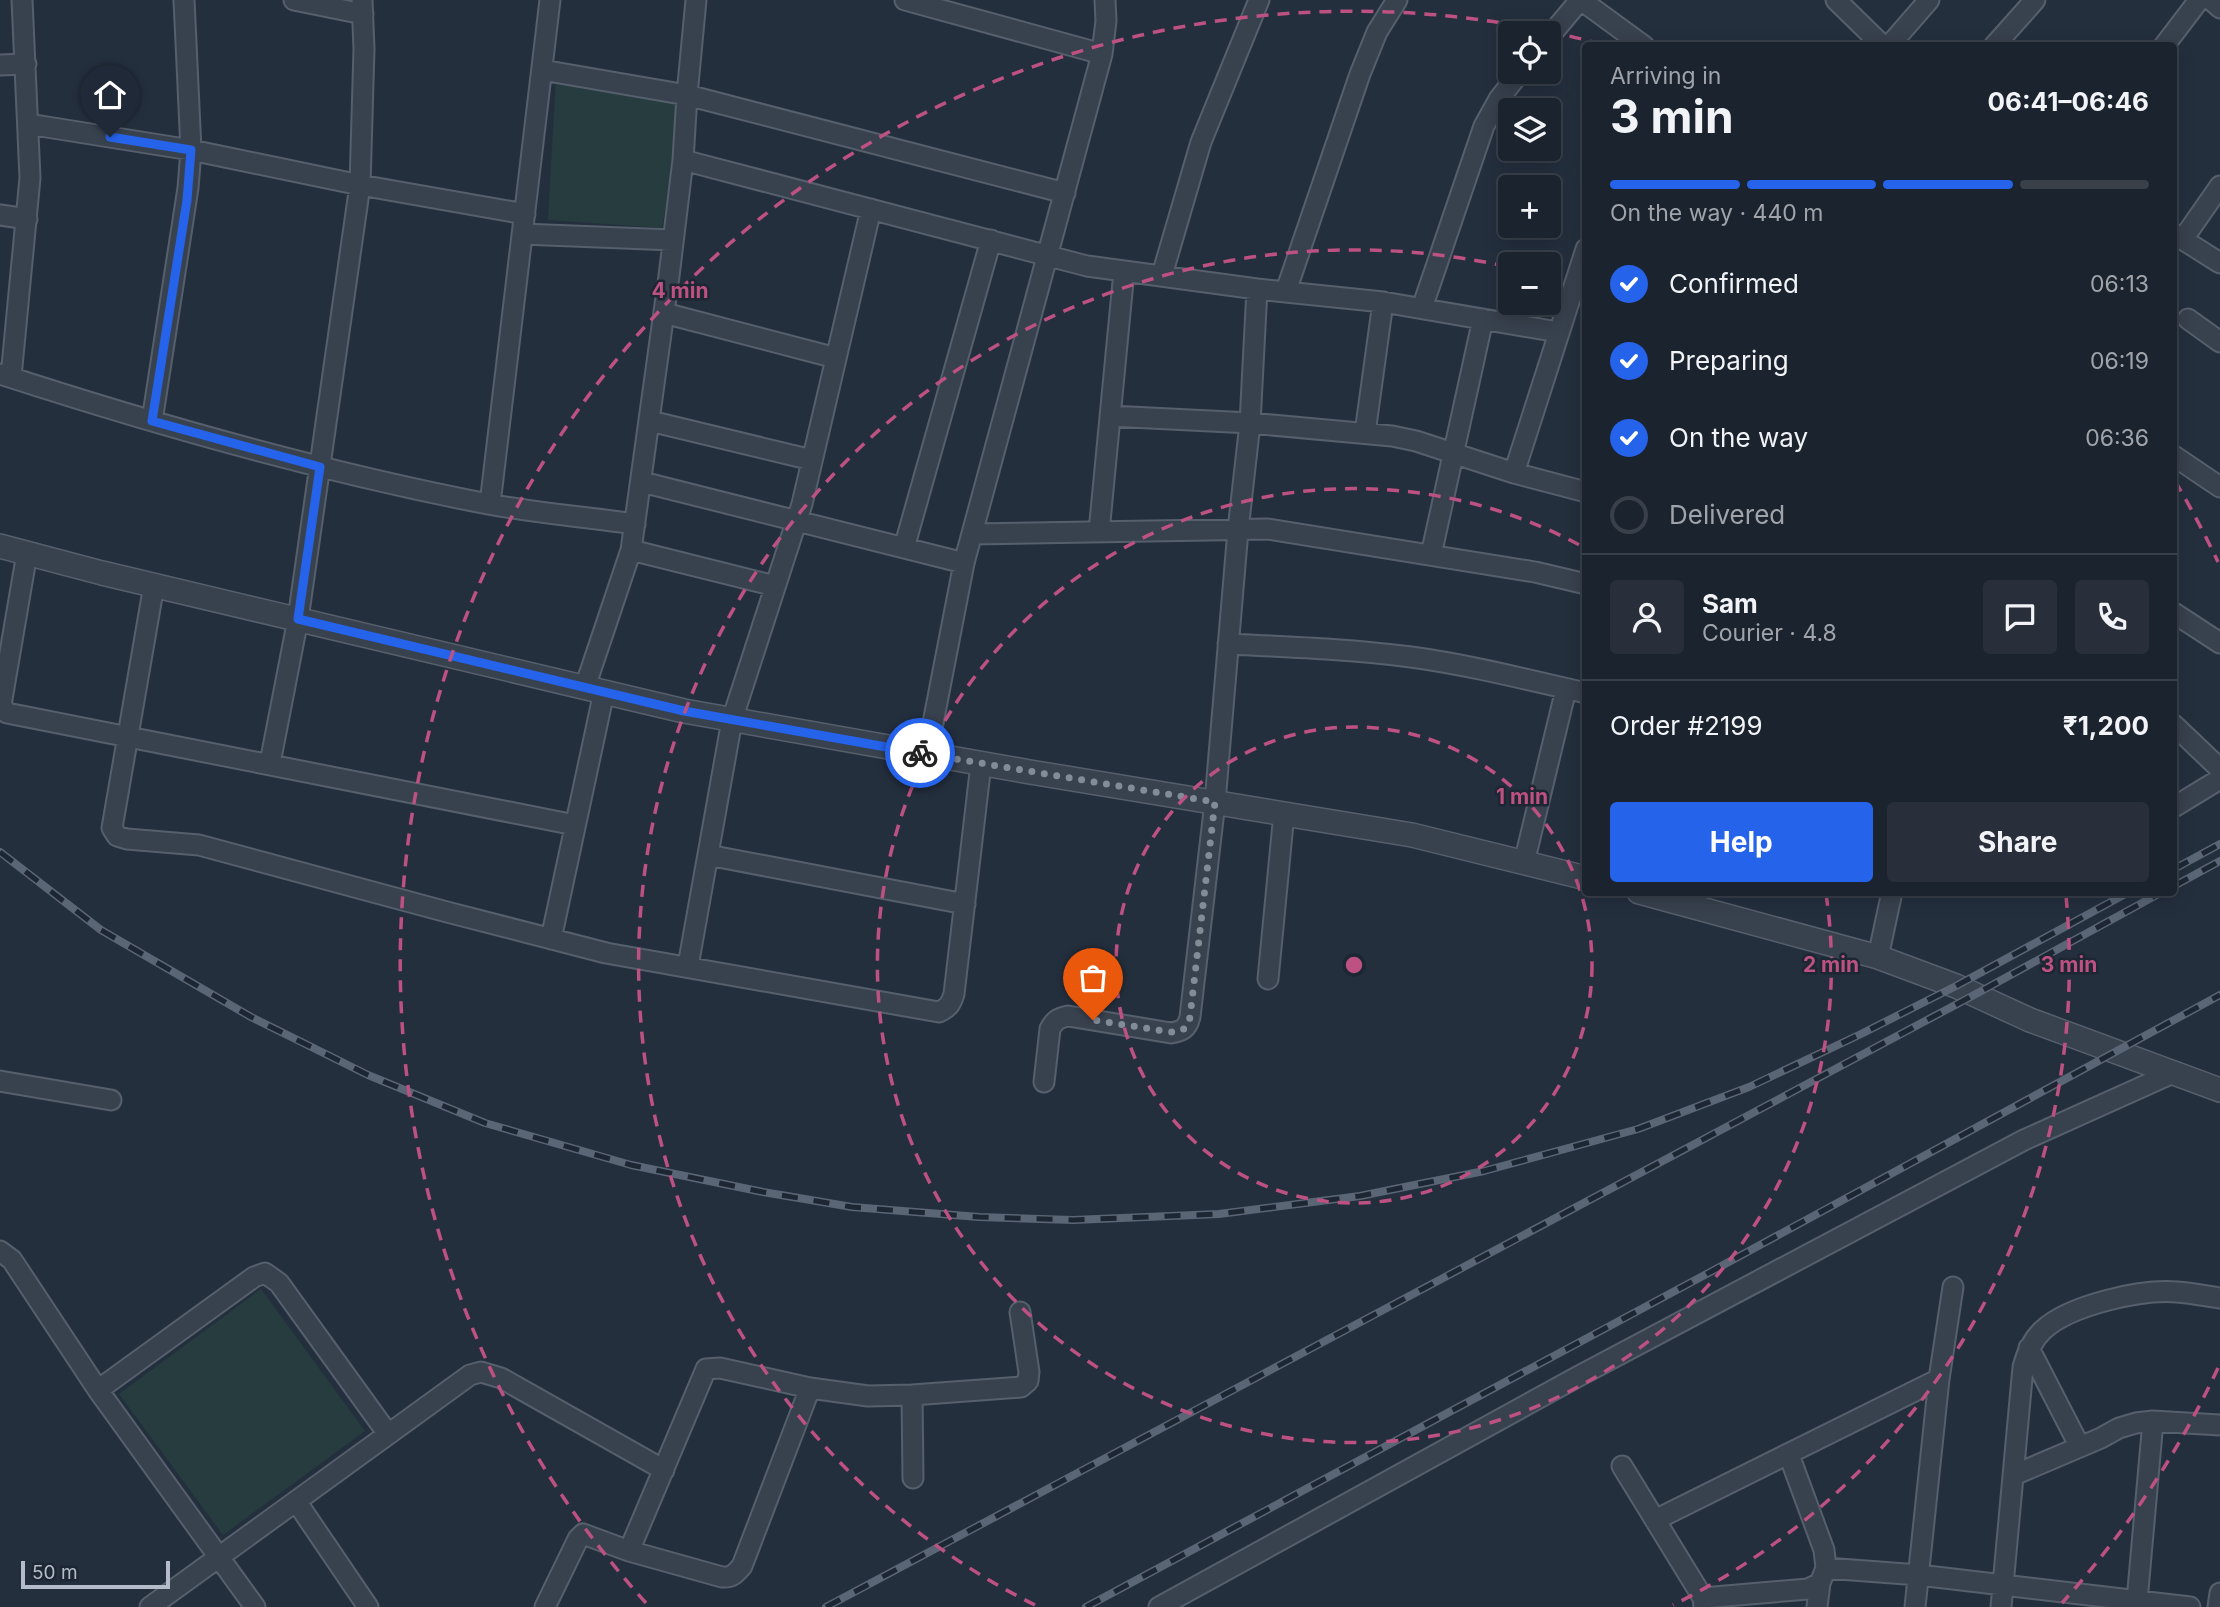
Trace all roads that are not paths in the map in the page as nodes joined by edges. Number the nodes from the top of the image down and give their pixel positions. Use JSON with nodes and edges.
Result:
{"nodes":[{"id":1,"x":22,"y":0,"type":"edge"},
{"id":2,"x":184,"y":0,"type":"edge"},
{"id":3,"x":294,"y":0,"type":"edge"},
{"id":4,"x":550,"y":0,"type":"edge"},
{"id":5,"x":696,"y":0,"type":"edge"},
{"id":6,"x":905,"y":0,"type":"edge"},
{"id":7,"x":1105,"y":0,"type":"edge"},
{"id":8,"x":1259,"y":0,"type":"edge"},
{"id":9,"x":1397,"y":0,"type":"edge"},
{"id":10,"x":1581,"y":0,"type":"edge"},
{"id":11,"x":1836,"y":0,"type":"edge"},
{"id":12,"x":1929,"y":0,"type":"edge"},
{"id":13,"x":2035,"y":0,"type":"edge"},
{"id":14,"x":2199,"y":0,"type":"edge"},
{"id":15,"x":2211,"y":0,"type":"edge"},
{"id":16,"x":362,"y":7,"type":"edge"},
{"id":17,"x":2220,"y":8,"type":"edge"},
{"id":18,"x":1561,"y":23,"type":"edge"},
{"id":19,"x":1639,"y":42,"type":"edge"},
{"id":20,"x":1879,"y":42,"type":"edge"},
{"id":21,"x":1892,"y":42,"type":"edge"},
{"id":22,"x":1998,"y":42,"type":"edge"},
{"id":23,"x":2167,"y":42,"type":"edge"},
{"id":24,"x":1102,"y":54,"type":"junction"},
{"id":25,"x":26,"y":64,"type":"junction"},
{"id":26,"x":0,"y":65,"type":"edge"},
{"id":27,"x":542,"y":70,"type":"junction"},
{"id":28,"x":1511,"y":84,"type":"edge"},
{"id":29,"x":687,"y":95,"type":"junction"},
{"id":30,"x":28,"y":124,"type":"junction"},
{"id":31,"x":191,"y":150,"type":"junction"},
{"id":32,"x":683,"y":160,"type":"junction"},
{"id":33,"x":360,"y":185,"type":"junction"},
{"id":34,"x":2220,"y":186,"type":"edge"},
{"id":35,"x":1065,"y":193,"type":"junction"},
{"id":36,"x":871,"y":209,"type":"junction"},
{"id":37,"x":525,"y":214,"type":"junction"},
{"id":38,"x":0,"y":215,"type":"edge"},
{"id":39,"x":27,"y":219,"type":"junction"},
{"id":40,"x":523,"y":234,"type":"junction"},
{"id":41,"x":2178,"y":237,"type":"edge"},
{"id":42,"x":673,"y":240,"type":"junction"},
{"id":43,"x":991,"y":240,"type":"junction"},
{"id":44,"x":1048,"y":256,"type":"junction"},
{"id":45,"x":1582,"y":261,"type":"edge"},
{"id":46,"x":2220,"y":263,"type":"edge"},
{"id":47,"x":1124,"y":271,"type":"junction"},
{"id":48,"x":1162,"y":275,"type":"junction"},
{"id":49,"x":1257,"y":289,"type":"junction"},
{"id":50,"x":1286,"y":291,"type":"junction"},
{"id":51,"x":1383,"y":302,"type":"junction"},
{"id":52,"x":1422,"y":309,"type":"junction"},
{"id":53,"x":664,"y":313,"type":"junction"},
{"id":54,"x":1483,"y":319,"type":"junction"},
{"id":55,"x":2188,"y":319,"type":"dead end"},
{"id":56,"x":1558,"y":332,"type":"junction"},
{"id":57,"x":2220,"y":342,"type":"edge"},
{"id":58,"x":836,"y":359,"type":"junction"},
{"id":59,"x":6,"y":375,"type":"edge"},
{"id":60,"x":1110,"y":416,"type":"junction"},
{"id":61,"x":152,"y":421,"type":"junction"},
{"id":62,"x":650,"y":421,"type":"junction"},
{"id":63,"x":1250,"y":423,"type":"junction"},
{"id":64,"x":1365,"y":433,"type":"junction"},
{"id":65,"x":1453,"y":453,"type":"junction"},
{"id":66,"x":2177,"y":458,"type":"edge"},
{"id":67,"x":812,"y":460,"type":"junction"},
{"id":68,"x":320,"y":467,"type":"junction"},
{"id":69,"x":1514,"y":473,"type":"junction"},
{"id":70,"x":642,"y":482,"type":"junction"},
{"id":71,"x":2220,"y":486,"type":"edge"},
{"id":72,"x":1582,"y":491,"type":"edge"},
{"id":73,"x":490,"y":504,"type":"junction"},
{"id":74,"x":796,"y":521,"type":"junction"},
{"id":75,"x":635,"y":524,"type":"junction"},
{"id":76,"x":1238,"y":530,"type":"junction"},
{"id":77,"x":1099,"y":532,"type":"junction"},
{"id":78,"x":972,"y":534,"type":"junction"},
{"id":79,"x":0,"y":546,"type":"edge"},
{"id":80,"x":904,"y":548,"type":"junction"},
{"id":81,"x":631,"y":550,"type":"junction"},
{"id":82,"x":27,"y":553,"type":"junction"},
{"id":83,"x":1431,"y":555,"type":"junction"},
{"id":84,"x":964,"y":563,"type":"junction"},
{"id":85,"x":1582,"y":583,"type":"edge"},
{"id":86,"x":154,"y":585,"type":"junction"},
{"id":87,"x":775,"y":586,"type":"junction"},
{"id":88,"x":2177,"y":615,"type":"edge"},
{"id":89,"x":298,"y":619,"type":"junction"},
{"id":90,"x":2220,"y":643,"type":"edge"},
{"id":91,"x":1228,"y":644,"type":"junction"},
{"id":92,"x":1566,"y":688,"type":"junction"},
{"id":93,"x":594,"y":690,"type":"junction"},
{"id":94,"x":1582,"y":692,"type":"edge"},
{"id":95,"x":732,"y":720,"type":"junction"},
{"id":96,"x":2177,"y":728,"type":"edge"},
{"id":97,"x":128,"y":736,"type":"junction"},
{"id":98,"x":927,"y":754,"type":"junction"},
{"id":99,"x":270,"y":763,"type":"junction"},
{"id":100,"x":981,"y":764,"type":"junction"},
{"id":101,"x":2220,"y":769,"type":"edge"},
{"id":102,"x":2220,"y":779,"type":"edge"},
{"id":103,"x":1215,"y":802,"type":"junction"},
{"id":104,"x":2177,"y":804,"type":"edge"},
{"id":105,"x":1284,"y":813,"type":"junction"},
{"id":106,"x":575,"y":825,"type":"junction"},
{"id":107,"x":708,"y":855,"type":"junction"},
{"id":108,"x":1524,"y":863,"type":"junction"},
{"id":109,"x":1582,"y":877,"type":"edge"},
{"id":110,"x":1654,"y":896,"type":"edge"},
{"id":111,"x":1891,"y":896,"type":"edge"},
{"id":112,"x":965,"y":904,"type":"junction"},
{"id":113,"x":551,"y":939,"type":"junction"},
{"id":114,"x":1878,"y":957,"type":"junction"},
{"id":115,"x":688,"y":966,"type":"junction"},
{"id":116,"x":1268,"y":979,"type":"dead end"},
{"id":117,"x":2175,"y":1072,"type":"junction"},
{"id":118,"x":0,"y":1081,"type":"edge"},
{"id":119,"x":1044,"y":1082,"type":"dead end"},
{"id":120,"x":2220,"y":1090,"type":"edge"},
{"id":121,"x":111,"y":1100,"type":"dead end"},
{"id":122,"x":0,"y":1251,"type":"edge"},
{"id":123,"x":1953,"y":1287,"type":"dead end"},
{"id":124,"x":2220,"y":1298,"type":"edge"},
{"id":125,"x":1020,"y":1312,"type":"dead end"},
{"id":126,"x":2029,"y":1348,"type":"junction"},
{"id":127,"x":1939,"y":1379,"type":"junction"},
{"id":128,"x":810,"y":1388,"type":"junction"},
{"id":129,"x":98,"y":1390,"type":"junction"},
{"id":130,"x":912,"y":1395,"type":"junction"},
{"id":131,"x":2153,"y":1421,"type":"junction"},
{"id":132,"x":2220,"y":1424,"type":"edge"},
{"id":133,"x":388,"y":1434,"type":"junction"},
{"id":134,"x":2080,"y":1447,"type":"junction"},
{"id":135,"x":1789,"y":1455,"type":"junction"},
{"id":136,"x":1622,"y":1466,"type":"dead end"},
{"id":137,"x":664,"y":1470,"type":"junction"},
{"id":138,"x":2014,"y":1475,"type":"junction"},
{"id":139,"x":913,"y":1478,"type":"dead end"},
{"id":140,"x":296,"y":1501,"type":"junction"},
{"id":141,"x":1656,"y":1520,"type":"junction"},
{"id":142,"x":629,"y":1552,"type":"junction"},
{"id":143,"x":219,"y":1557,"type":"junction"},
{"id":144,"x":1823,"y":1575,"type":"junction"},
{"id":145,"x":1919,"y":1575,"type":"junction"},
{"id":146,"x":2004,"y":1586,"type":"junction"},
{"id":147,"x":2220,"y":1593,"type":"edge"},
{"id":148,"x":2137,"y":1601,"type":"junction"},
{"id":149,"x":1704,"y":1602,"type":"edge"},
{"id":150,"x":150,"y":1607,"type":"edge"},
{"id":151,"x":256,"y":1607,"type":"edge"},
{"id":152,"x":368,"y":1607,"type":"edge"},
{"id":153,"x":545,"y":1607,"type":"edge"},
{"id":154,"x":1159,"y":1607,"type":"edge"},
{"id":155,"x":1817,"y":1607,"type":"edge"},
{"id":156,"x":1915,"y":1607,"type":"edge"},
{"id":157,"x":2001,"y":1607,"type":"edge"},
{"id":158,"x":2190,"y":1607,"type":"edge"},
{"id":159,"x":2218,"y":1607,"type":"edge"}],
"edges":[{"from":1,"to":25,"type":"street"},
{"from":2,"to":31,"type":"street"},
{"from":3,"to":16,"type":"street"},
{"from":4,"to":27,"type":"street"},
{"from":5,"to":29,"type":"street"},
{"from":6,"to":24,"type":"street"},
{"from":7,"to":24,"type":"street"},
{"from":8,"to":48,"type":"street"},
{"from":9,"to":50,"type":"street"},
{"from":10,"to":18,"type":"street"},
{"from":10,"to":19,"type":"street"},
{"from":11,"to":20,"type":"street"},
{"from":12,"to":21,"type":"street"},
{"from":13,"to":22,"type":"street"},
{"from":14,"to":23,"type":"street"},
{"from":15,"to":17,"type":"street"},
{"from":16,"to":33,"type":"street"},
{"from":24,"to":35,"type":"street"},
{"from":25,"to":26,"type":"street"},
{"from":25,"to":30,"type":"street"},
{"from":27,"to":29,"type":"street"},
{"from":27,"to":37,"type":"street"},
{"from":28,"to":52,"type":"street"},
{"from":29,"to":32,"type":"street"},
{"from":29,"to":35,"type":"street"},
{"from":30,"to":31,"type":"street"},
{"from":30,"to":39,"type":"street"},
{"from":31,"to":33,"type":"street"},
{"from":31,"to":61,"type":"street"},
{"from":32,"to":36,"type":"street"},
{"from":32,"to":42,"type":"street"},
{"from":33,"to":37,"type":"street"},
{"from":33,"to":68,"type":"street"},
{"from":34,"to":41,"type":"street"},
{"from":35,"to":44,"type":"street"},
{"from":36,"to":43,"type":"street"},
{"from":36,"to":58,"type":"street"},
{"from":37,"to":40,"type":"street"},
{"from":38,"to":39,"type":"street"},
{"from":39,"to":59,"type":"street"},
{"from":40,"to":42,"type":"street"},
{"from":40,"to":73,"type":"street"},
{"from":41,"to":46,"type":"street"},
{"from":42,"to":53,"type":"street"},
{"from":43,"to":44,"type":"street"},
{"from":43,"to":80,"type":"street"},
{"from":44,"to":47,"type":"street"},
{"from":44,"to":78,"type":"street"},
{"from":45,"to":56,"type":"street"},
{"from":47,"to":48,"type":"street"},
{"from":47,"to":60,"type":"street"},
{"from":48,"to":49,"type":"street"},
{"from":49,"to":50,"type":"street"},
{"from":49,"to":63,"type":"street"},
{"from":50,"to":51,"type":"street"},
{"from":51,"to":52,"type":"street"},
{"from":51,"to":64,"type":"street"},
{"from":52,"to":54,"type":"street"},
{"from":53,"to":58,"type":"street"},
{"from":53,"to":62,"type":"street"},
{"from":54,"to":56,"type":"street"},
{"from":54,"to":65,"type":"street"},
{"from":55,"to":57,"type":"street"},
{"from":56,"to":69,"type":"street"},
{"from":58,"to":67,"type":"street"},
{"from":59,"to":61,"type":"street"},
{"from":60,"to":63,"type":"street"},
{"from":60,"to":77,"type":"street"},
{"from":61,"to":68,"type":"street"},
{"from":62,"to":67,"type":"street"},
{"from":62,"to":70,"type":"street"},
{"from":63,"to":64,"type":"street"},
{"from":63,"to":76,"type":"street"},
{"from":64,"to":65,"type":"street"},
{"from":65,"to":69,"type":"street"},
{"from":65,"to":83,"type":"street"},
{"from":66,"to":71,"type":"street"},
{"from":67,"to":74,"type":"street"},
{"from":68,"to":73,"type":"street"},
{"from":68,"to":89,"type":"street"},
{"from":69,"to":72,"type":"street"},
{"from":70,"to":74,"type":"street"},
{"from":70,"to":75,"type":"street"},
{"from":73,"to":75,"type":"street"},
{"from":74,"to":80,"type":"street"},
{"from":74,"to":87,"type":"street"},
{"from":75,"to":81,"type":"street"},
{"from":76,"to":77,"type":"street"},
{"from":76,"to":83,"type":"street"},
{"from":76,"to":91,"type":"street"},
{"from":77,"to":78,"type":"street"},
{"from":78,"to":84,"type":"street"},
{"from":79,"to":82,"type":"street"},
{"from":80,"to":84,"type":"street"},
{"from":81,"to":87,"type":"street"},
{"from":81,"to":93,"type":"street"},
{"from":82,"to":86,"type":"street"},
{"from":82,"to":97,"type":"street"},
{"from":83,"to":85,"type":"street"},
{"from":84,"to":98,"type":"street"},
{"from":86,"to":89,"type":"street"},
{"from":86,"to":97,"type":"street"},
{"from":87,"to":95,"type":"street"},
{"from":88,"to":90,"type":"street"},
{"from":89,"to":93,"type":"street"},
{"from":89,"to":99,"type":"street"},
{"from":91,"to":92,"type":"street"},
{"from":91,"to":103,"type":"street"},
{"from":92,"to":94,"type":"street"},
{"from":92,"to":108,"type":"street"},
{"from":93,"to":95,"type":"street"},
{"from":93,"to":106,"type":"street"},
{"from":95,"to":98,"type":"street"},
{"from":95,"to":107,"type":"street"},
{"from":96,"to":101,"type":"street"},
{"from":97,"to":99,"type":"street"},
{"from":97,"to":113,"type":"street"},
{"from":98,"to":100,"type":"street"},
{"from":99,"to":106,"type":"street"},
{"from":100,"to":103,"type":"street"},
{"from":100,"to":112,"type":"street"},
{"from":102,"to":104,"type":"street"},
{"from":103,"to":105,"type":"street"},
{"from":103,"to":119,"type":"street"},
{"from":105,"to":108,"type":"street"},
{"from":105,"to":116,"type":"street"},
{"from":106,"to":113,"type":"street"},
{"from":107,"to":112,"type":"street"},
{"from":107,"to":115,"type":"street"},
{"from":108,"to":109,"type":"street"},
{"from":110,"to":114,"type":"street"},
{"from":111,"to":114,"type":"street"},
{"from":112,"to":115,"type":"street"},
{"from":113,"to":115,"type":"street"},
{"from":114,"to":117,"type":"street"},
{"from":117,"to":120,"type":"street"},
{"from":117,"to":154,"type":"street"},
{"from":118,"to":121,"type":"street"},
{"from":122,"to":129,"type":"street"},
{"from":123,"to":127,"type":"street"},
{"from":124,"to":126,"type":"street"},
{"from":125,"to":130,"type":"street"},
{"from":126,"to":134,"type":"street"},
{"from":126,"to":138,"type":"street"},
{"from":127,"to":135,"type":"street"},
{"from":127,"to":145,"type":"street"},
{"from":128,"to":130,"type":"street"},
{"from":128,"to":137,"type":"street"},
{"from":128,"to":142,"type":"street"},
{"from":129,"to":133,"type":"street"},
{"from":129,"to":143,"type":"street"},
{"from":130,"to":139,"type":"street"},
{"from":131,"to":132,"type":"street"},
{"from":131,"to":134,"type":"street"},
{"from":131,"to":148,"type":"street"},
{"from":133,"to":137,"type":"street"},
{"from":133,"to":140,"type":"street"},
{"from":134,"to":138,"type":"street"},
{"from":135,"to":141,"type":"street"},
{"from":135,"to":144,"type":"street"},
{"from":136,"to":141,"type":"street"},
{"from":137,"to":142,"type":"street"},
{"from":138,"to":146,"type":"street"},
{"from":140,"to":143,"type":"street"},
{"from":140,"to":152,"type":"street"},
{"from":141,"to":149,"type":"street"},
{"from":142,"to":153,"type":"street"},
{"from":143,"to":150,"type":"street"},
{"from":143,"to":151,"type":"street"},
{"from":144,"to":145,"type":"street"},
{"from":144,"to":149,"type":"street"},
{"from":144,"to":155,"type":"street"},
{"from":145,"to":146,"type":"street"},
{"from":145,"to":156,"type":"street"},
{"from":146,"to":148,"type":"street"},
{"from":146,"to":157,"type":"street"},
{"from":147,"to":159,"type":"street"},
{"from":148,"to":158,"type":"street"}]}
